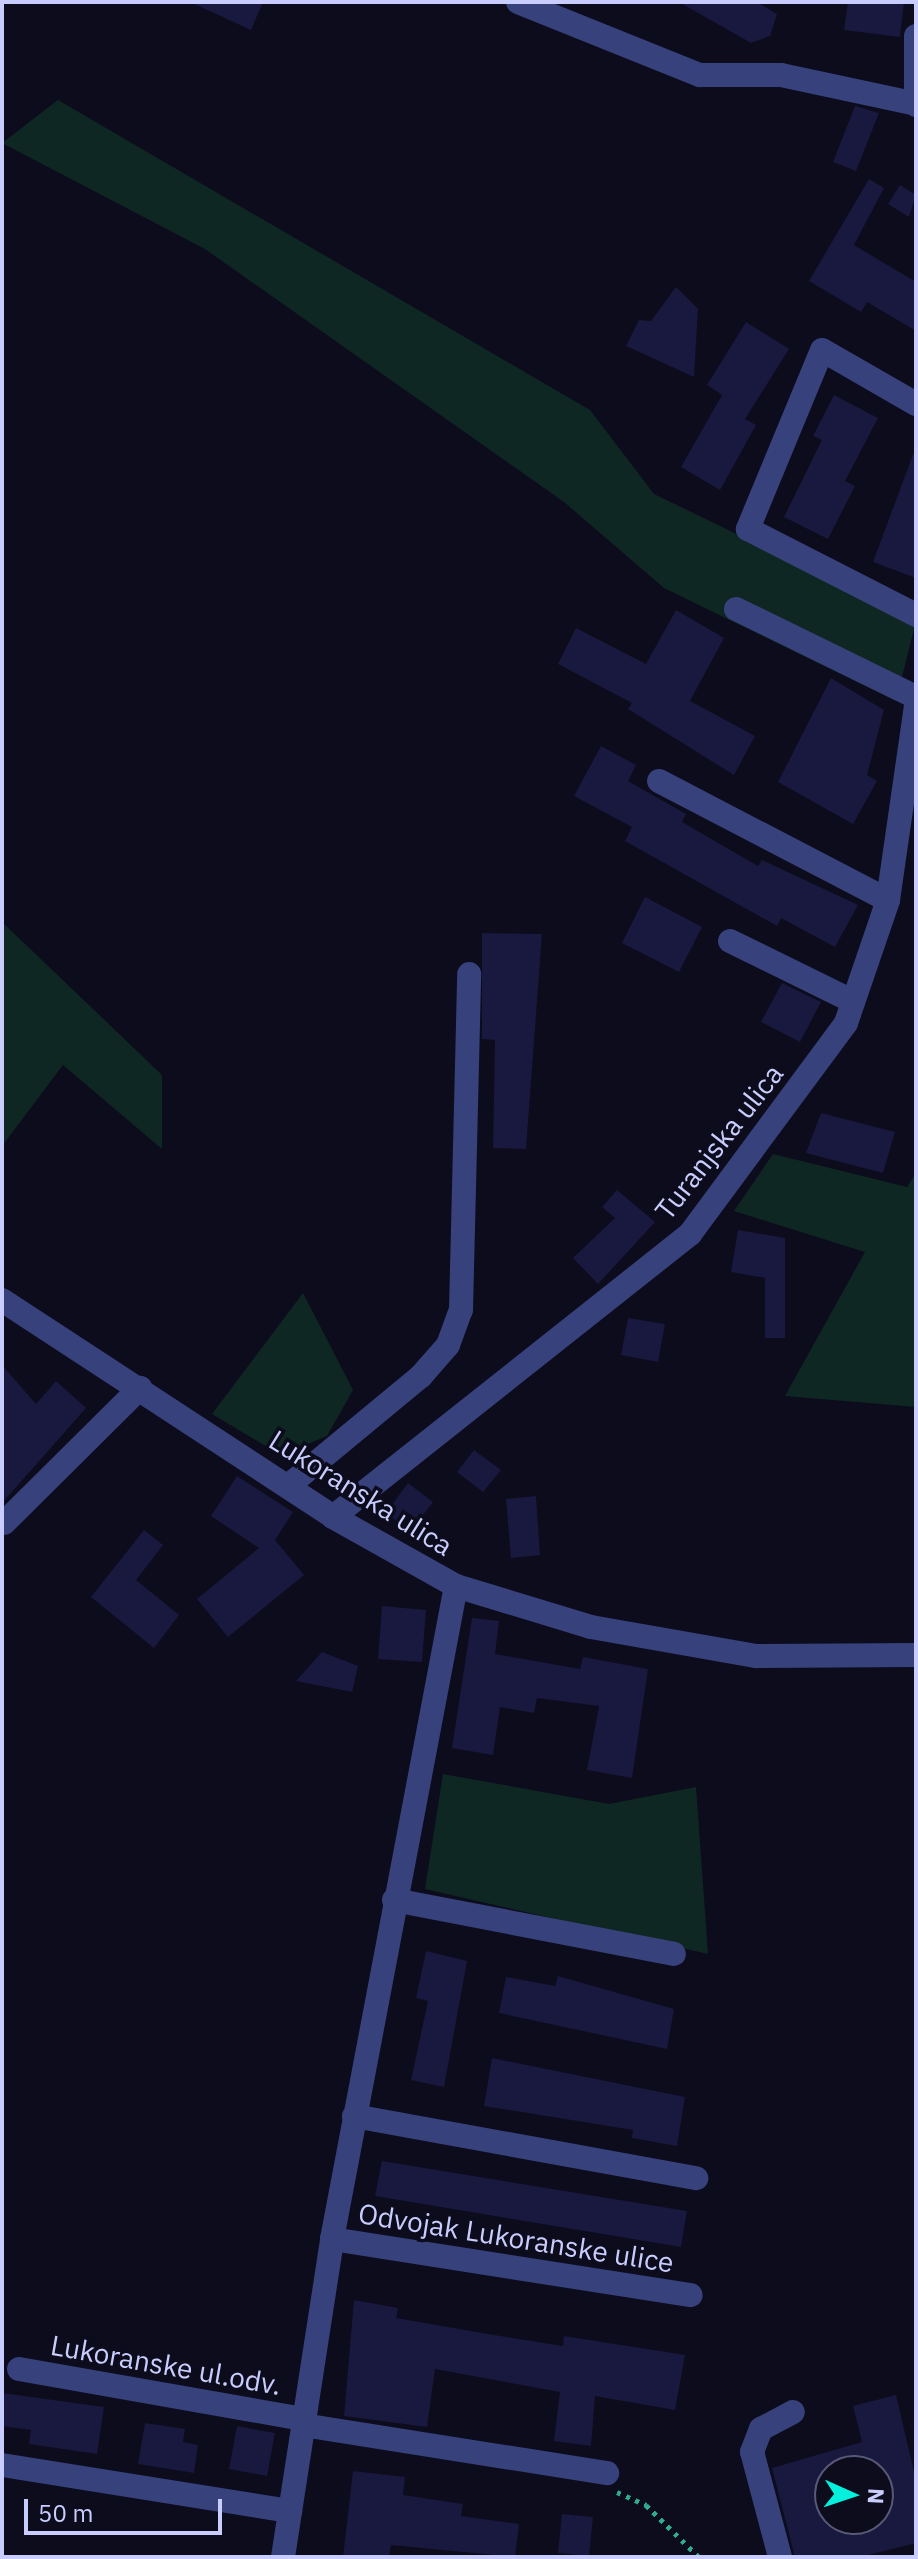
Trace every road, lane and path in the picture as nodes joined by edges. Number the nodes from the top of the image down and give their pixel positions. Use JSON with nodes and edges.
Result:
{"nodes":[{"id":1,"x":518,"y":2,"type":"edge"},
{"id":2,"x":916,"y":36,"type":"edge"},
{"id":3,"x":914,"y":104,"type":"edge"},
{"id":4,"x":916,"y":404,"type":"edge"},
{"id":5,"x":736,"y":609,"type":"dead end"},
{"id":6,"x":916,"y":615,"type":"edge"},
{"id":7,"x":916,"y":697,"type":"edge"},
{"id":8,"x":916,"y":706,"type":"edge"},
{"id":9,"x":659,"y":781,"type":"dead end"},
{"id":10,"x":888,"y":900,"type":"junction"},
{"id":11,"x":730,"y":941,"type":"dead end"},
{"id":12,"x":469,"y":974,"type":"dead end"},
{"id":13,"x":852,"y":1001,"type":"junction"},
{"id":14,"x":2,"y":1300,"type":"edge"},
{"id":15,"x":140,"y":1388,"type":"junction"},
{"id":16,"x":288,"y":1486,"type":"junction"},
{"id":17,"x":333,"y":1517,"type":"junction"},
{"id":18,"x":4,"y":1523,"type":"dead end"},
{"id":19,"x":456,"y":1586,"type":"junction"},
{"id":20,"x":916,"y":1655,"type":"edge"},
{"id":21,"x":394,"y":1900,"type":"junction"},
{"id":22,"x":674,"y":1954,"type":"dead end"},
{"id":23,"x":354,"y":2116,"type":"junction"},
{"id":24,"x":696,"y":2178,"type":"dead end"},
{"id":25,"x":332,"y":2239,"type":"junction"},
{"id":26,"x":691,"y":2295,"type":"dead end"},
{"id":27,"x":19,"y":2369,"type":"dead end"},
{"id":28,"x":793,"y":2412,"type":"dead end"},
{"id":29,"x":303,"y":2427,"type":"junction"},
{"id":30,"x":2,"y":2465,"type":"edge"},
{"id":31,"x":604,"y":2479,"type":"joint"},
{"id":32,"x":290,"y":2511,"type":"junction"},
{"id":33,"x":283,"y":2557,"type":"edge"},
{"id":34,"x":699,"y":2557,"type":"edge"},
{"id":35,"x":780,"y":2557,"type":"edge"}],
"edges":[{"from":1,"to":3,"type":"street"},
{"from":2,"to":3,"type":"street"},
{"from":4,"to":6,"type":"street"},
{"from":5,"to":7,"type":"street"},
{"from":8,"to":10,"type":"street","name":"Turanjska ulica"},
{"from":9,"to":10,"type":"street"},
{"from":10,"to":13,"type":"street","name":"Turanjska ulica"},
{"from":11,"to":13,"type":"street"},
{"from":12,"to":16,"type":"street"},
{"from":13,"to":17,"type":"street","name":"Turanjska ulica"},
{"from":14,"to":15,"type":"street","name":"Lukoranska ulica"},
{"from":15,"to":16,"type":"street","name":"Lukoranska ulica"},
{"from":15,"to":18,"type":"street"},
{"from":16,"to":17,"type":"street","name":"Lukoranska ulica"},
{"from":17,"to":19,"type":"street","name":"Lukoranska ulica"},
{"from":19,"to":20,"type":"street","name":"Lukoranska ulica"},
{"from":19,"to":21,"type":"street","name":"Odvojak Lukoranske ulice"},
{"from":21,"to":22,"type":"street"},
{"from":21,"to":23,"type":"street","name":"Odvojak Lukoranske ulice"},
{"from":23,"to":24,"type":"street"},
{"from":23,"to":25,"type":"street","name":"Odvojak Lukoranske ulice"},
{"from":25,"to":26,"type":"street","name":"Odvojak Lukoranske ulice"},
{"from":25,"to":29,"type":"street","name":"Odvojak Lukoranske ulice"},
{"from":27,"to":29,"type":"street","name":"Lukoranske ul.odv."},
{"from":28,"to":35,"type":"street"},
{"from":29,"to":31,"type":"street","name":"Lukoranske ul.odv."},
{"from":29,"to":32,"type":"street","name":"Odvojak Lukoranske ulice"},
{"from":30,"to":32,"type":"street"},
{"from":31,"to":34,"type":"path"},
{"from":32,"to":33,"type":"street","name":"Odvojak Lukoranske ulice"}]}
